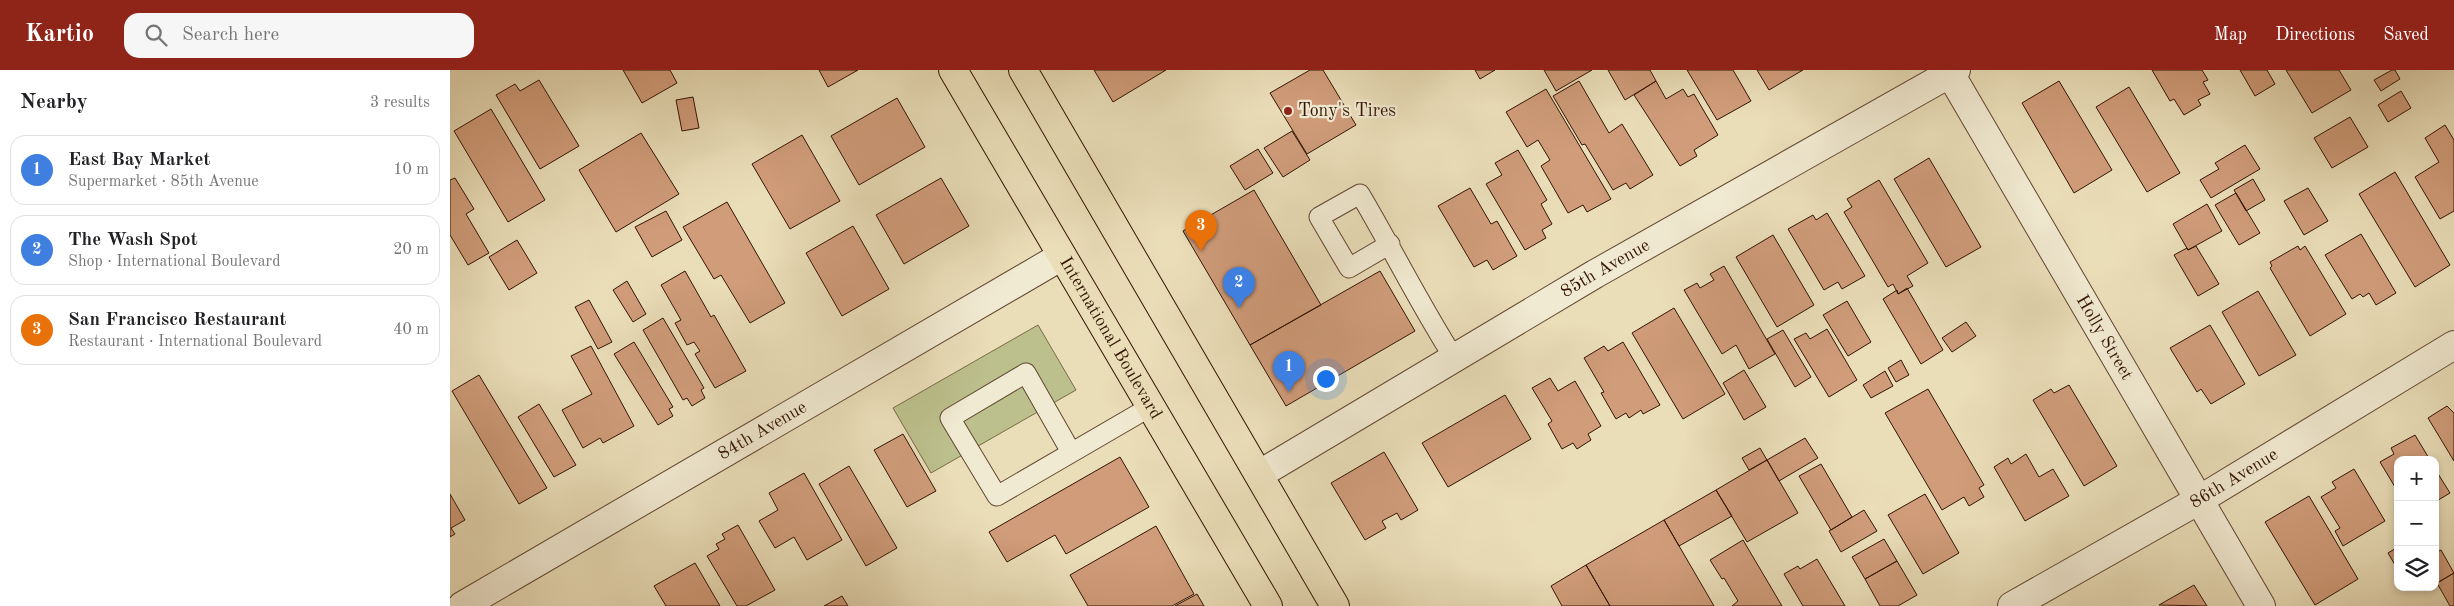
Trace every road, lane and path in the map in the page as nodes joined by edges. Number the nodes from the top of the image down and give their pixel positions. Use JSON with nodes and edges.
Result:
{"nodes":[{"id":1,"x":953,"y":70,"type":"edge"},
{"id":2,"x":1024,"y":70,"type":"edge"},
{"id":3,"x":1952,"y":71,"type":"edge"},
{"id":4,"x":1390,"y":244,"type":"dead end"},
{"id":5,"x":1062,"y":256,"type":"junction"},
{"id":6,"x":2454,"y":345,"type":"edge"},
{"id":7,"x":1454,"y":358,"type":"junction"},
{"id":8,"x":1150,"y":406,"type":"junction"},
{"id":9,"x":1071,"y":452,"type":"junction"},
{"id":10,"x":1260,"y":474,"type":"junction"},
{"id":11,"x":2199,"y":500,"type":"junction"},
{"id":12,"x":462,"y":606,"type":"edge"},
{"id":13,"x":1268,"y":606,"type":"edge"},
{"id":14,"x":1335,"y":606,"type":"edge"},
{"id":15,"x":2012,"y":606,"type":"edge"},
{"id":16,"x":2261,"y":606,"type":"edge"}],
"edges":[{"from":1,"to":5,"type":"main road","name":"International Boulevard"},
{"from":2,"to":10,"type":"main road"},
{"from":3,"to":7,"type":"street","name":"85th Avenue"},
{"from":3,"to":11,"type":"street","name":"Holly Street"},
{"from":4,"to":7,"type":"lane"},
{"from":5,"to":8,"type":"main road","name":"International Boulevard"},
{"from":5,"to":12,"type":"street","name":"84th Avenue"},
{"from":6,"to":11,"type":"street","name":"86th Avenue"},
{"from":7,"to":10,"type":"street","name":"85th Avenue"},
{"from":8,"to":9,"type":"lane"},
{"from":8,"to":13,"type":"main road","name":"International Boulevard"},
{"from":9,"to":9,"type":"lane"},
{"from":10,"to":14,"type":"main road"},
{"from":11,"to":15,"type":"street","name":"86th Avenue"},
{"from":11,"to":16,"type":"street","name":"Holly Street"}]}
